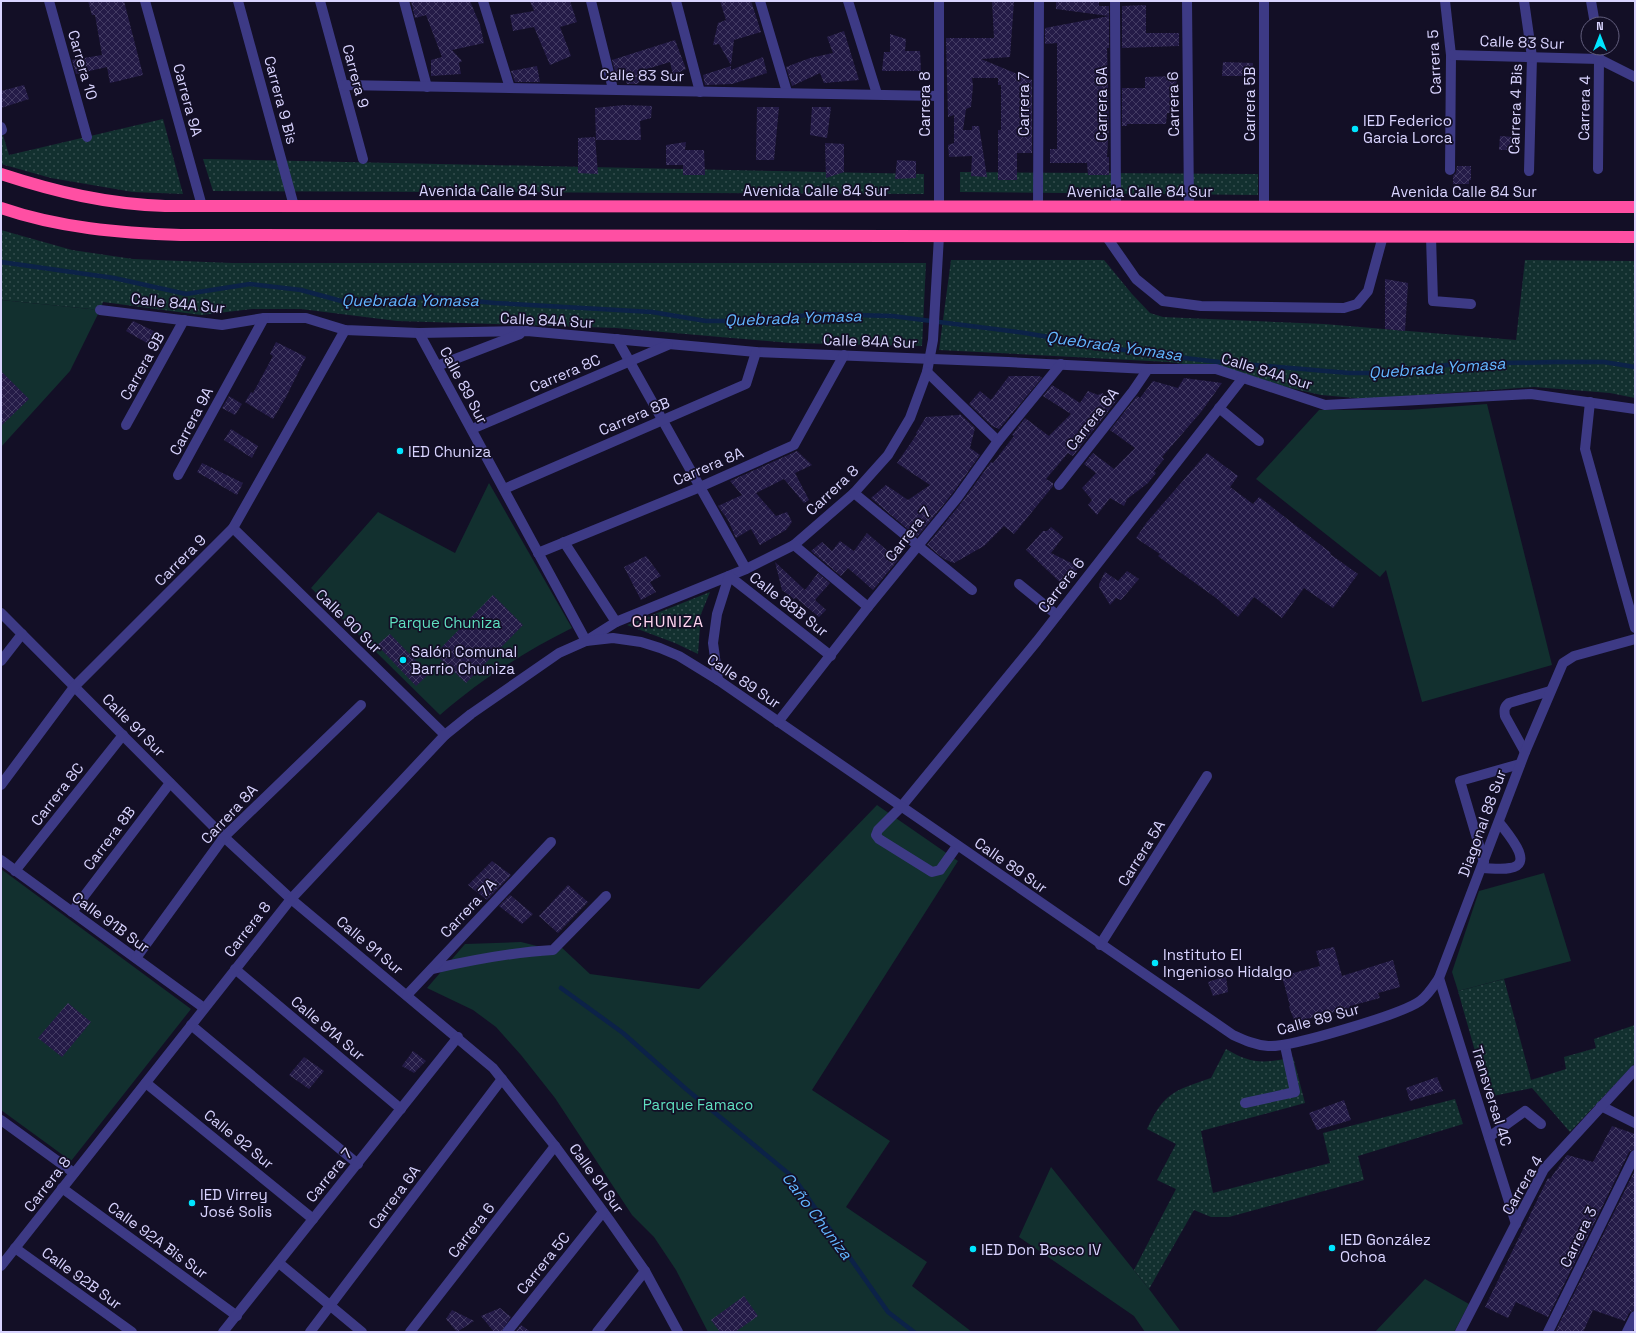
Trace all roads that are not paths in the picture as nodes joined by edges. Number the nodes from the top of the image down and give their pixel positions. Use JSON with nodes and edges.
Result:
{"nodes":[{"id":1,"x":49,"y":1,"type":"edge"},
{"id":2,"x":146,"y":1,"type":"edge"},
{"id":3,"x":238,"y":1,"type":"edge"},
{"id":4,"x":320,"y":1,"type":"edge"},
{"id":5,"x":404,"y":1,"type":"edge"},
{"id":6,"x":483,"y":1,"type":"edge"},
{"id":7,"x":591,"y":1,"type":"edge"},
{"id":8,"x":676,"y":1,"type":"edge"},
{"id":9,"x":760,"y":1,"type":"edge"},
{"id":10,"x":848,"y":1,"type":"edge"},
{"id":11,"x":939,"y":1,"type":"edge"},
{"id":12,"x":1039,"y":1,"type":"edge"},
{"id":13,"x":1116,"y":1,"type":"edge"},
{"id":14,"x":1187,"y":1,"type":"edge"},
{"id":15,"x":1264,"y":1,"type":"edge"},
{"id":16,"x":1445,"y":1,"type":"edge"},
{"id":17,"x":1524,"y":1,"type":"edge"},
{"id":18,"x":1592,"y":1,"type":"edge"},
{"id":19,"x":1594,"y":16,"type":"edge"},
{"id":20,"x":1451,"y":55,"type":"junction"},
{"id":21,"x":1599,"y":56,"type":"edge"},
{"id":22,"x":1532,"y":57,"type":"junction"},
{"id":23,"x":1599,"y":59,"type":"junction"},
{"id":24,"x":1635,"y":77,"type":"edge"},
{"id":25,"x":343,"y":85,"type":"junction"},
{"id":26,"x":427,"y":87,"type":"junction"},
{"id":27,"x":510,"y":88,"type":"junction"},
{"id":28,"x":613,"y":90,"type":"junction"},
{"id":29,"x":700,"y":92,"type":"junction"},
{"id":30,"x":787,"y":92,"type":"junction"},
{"id":31,"x":877,"y":94,"type":"junction"},
{"id":32,"x":939,"y":96,"type":"junction"},
{"id":33,"x":87,"y":136,"type":"dead end"},
{"id":34,"x":363,"y":159,"type":"dead end"},
{"id":35,"x":1598,"y":169,"type":"dead end"},
{"id":36,"x":1450,"y":170,"type":"dead end"},
{"id":37,"x":1529,"y":171,"type":"dead end"},
{"id":38,"x":1,"y":174,"type":"edge"},
{"id":39,"x":202,"y":206,"type":"junction"},
{"id":40,"x":294,"y":206,"type":"junction"},
{"id":41,"x":939,"y":206,"type":"junction"},
{"id":42,"x":1038,"y":207,"type":"junction"},
{"id":43,"x":1116,"y":207,"type":"junction"},
{"id":44,"x":1189,"y":207,"type":"junction"},
{"id":45,"x":1264,"y":207,"type":"junction"},
{"id":46,"x":1635,"y":207,"type":"edge"},
{"id":47,"x":1,"y":208,"type":"edge"},
{"id":48,"x":939,"y":236,"type":"junction"},
{"id":49,"x":1106,"y":236,"type":"junction"},
{"id":50,"x":1383,"y":236,"type":"junction"},
{"id":51,"x":1431,"y":237,"type":"junction"},
{"id":52,"x":1635,"y":237,"type":"edge"},
{"id":53,"x":1471,"y":304,"type":"dead end"},
{"id":54,"x":100,"y":310,"type":"dead end"},
{"id":55,"x":264,"y":318,"type":"junction"},
{"id":56,"x":184,"y":320,"type":"junction"},
{"id":57,"x":345,"y":330,"type":"junction"},
{"id":58,"x":527,"y":331,"type":"junction"},
{"id":59,"x":419,"y":333,"type":"junction"},
{"id":60,"x":617,"y":339,"type":"junction"},
{"id":61,"x":670,"y":344,"type":"junction"},
{"id":62,"x":756,"y":352,"type":"junction"},
{"id":63,"x":844,"y":355,"type":"junction"},
{"id":64,"x":930,"y":358,"type":"junction"},
{"id":65,"x":629,"y":362,"type":"junction"},
{"id":66,"x":1061,"y":364,"type":"junction"},
{"id":67,"x":437,"y":366,"type":"junction"},
{"id":68,"x":1148,"y":369,"type":"junction"},
{"id":69,"x":927,"y":372,"type":"junction"},
{"id":70,"x":1242,"y":379,"type":"junction"},
{"id":71,"x":1590,"y":402,"type":"junction"},
{"id":72,"x":1219,"y":408,"type":"junction"},
{"id":73,"x":1635,"y":409,"type":"edge"},
{"id":74,"x":662,"y":420,"type":"junction"},
{"id":75,"x":126,"y":425,"type":"dead end"},
{"id":76,"x":472,"y":430,"type":"junction"},
{"id":77,"x":998,"y":442,"type":"junction"},
{"id":78,"x":1259,"y":442,"type":"dead end"},
{"id":79,"x":178,"y":476,"type":"dead end"},
{"id":80,"x":1058,"y":485,"type":"dead end"},
{"id":81,"x":700,"y":487,"type":"junction"},
{"id":82,"x":504,"y":489,"type":"junction"},
{"id":83,"x":854,"y":493,"type":"junction"},
{"id":84,"x":233,"y":528,"type":"junction"},
{"id":85,"x":564,"y":542,"type":"junction"},
{"id":86,"x":794,"y":545,"type":"junction"},
{"id":87,"x":918,"y":545,"type":"junction"},
{"id":88,"x":538,"y":553,"type":"junction"},
{"id":89,"x":746,"y":569,"type":"junction"},
{"id":90,"x":729,"y":576,"type":"junction"},
{"id":91,"x":1019,"y":584,"type":"dead end"},
{"id":92,"x":972,"y":590,"type":"dead end"},
{"id":93,"x":868,"y":607,"type":"junction"},
{"id":94,"x":1,"y":613,"type":"edge"},
{"id":95,"x":1058,"y":615,"type":"junction"},
{"id":96,"x":616,"y":622,"type":"junction"},
{"id":97,"x":1635,"y":628,"type":"edge"},
{"id":98,"x":22,"y":634,"type":"junction"},
{"id":99,"x":1635,"y":639,"type":"edge"},
{"id":100,"x":586,"y":641,"type":"junction"},
{"id":101,"x":559,"y":653,"type":"joint"},
{"id":102,"x":831,"y":656,"type":"junction"},
{"id":103,"x":1,"y":661,"type":"edge"},
{"id":104,"x":718,"y":680,"type":"junction"},
{"id":105,"x":74,"y":687,"type":"junction"},
{"id":106,"x":1550,"y":691,"type":"junction"},
{"id":107,"x":361,"y":705,"type":"dead end"},
{"id":108,"x":778,"y":722,"type":"junction"},
{"id":109,"x":123,"y":736,"type":"junction"},
{"id":110,"x":445,"y":736,"type":"junction"},
{"id":111,"x":1525,"y":752,"type":"junction"},
{"id":112,"x":1520,"y":764,"type":"junction"},
{"id":113,"x":1207,"y":776,"type":"dead end"},
{"id":114,"x":2,"y":782,"type":"edge"},
{"id":115,"x":170,"y":783,"type":"junction"},
{"id":116,"x":901,"y":807,"type":"junction"},
{"id":117,"x":1499,"y":822,"type":"junction"},
{"id":118,"x":224,"y":837,"type":"junction"},
{"id":119,"x":551,"y":842,"type":"dead end"},
{"id":120,"x":957,"y":846,"type":"junction"},
{"id":121,"x":1,"y":860,"type":"edge"},
{"id":122,"x":1483,"y":865,"type":"junction"},
{"id":123,"x":16,"y":871,"type":"junction"},
{"id":124,"x":606,"y":896,"type":"dead end"},
{"id":125,"x":291,"y":899,"type":"junction"},
{"id":126,"x":72,"y":912,"type":"junction"},
{"id":127,"x":1100,"y":945,"type":"junction"},
{"id":128,"x":136,"y":958,"type":"junction"},
{"id":129,"x":235,"y":969,"type":"junction"},
{"id":130,"x":432,"y":969,"type":"junction"},
{"id":131,"x":1439,"y":978,"type":"junction"},
{"id":132,"x":1429,"y":993,"type":"joint"},
{"id":133,"x":407,"y":995,"type":"junction"},
{"id":134,"x":204,"y":1008,"type":"junction"},
{"id":135,"x":191,"y":1025,"type":"junction"},
{"id":136,"x":458,"y":1037,"type":"junction"},
{"id":137,"x":1285,"y":1046,"type":"junction"},
{"id":138,"x":1635,"y":1070,"type":"edge"},
{"id":139,"x":502,"y":1079,"type":"junction"},
{"id":140,"x":146,"y":1082,"type":"junction"},
{"id":141,"x":1245,"y":1103,"type":"dead end"},
{"id":142,"x":1601,"y":1106,"type":"junction"},
{"id":143,"x":401,"y":1109,"type":"junction"},
{"id":144,"x":1,"y":1120,"type":"edge"},
{"id":145,"x":1635,"y":1122,"type":"edge"},
{"id":146,"x":1541,"y":1124,"type":"dead end"},
{"id":147,"x":1489,"y":1137,"type":"junction"},
{"id":148,"x":555,"y":1146,"type":"junction"},
{"id":149,"x":1635,"y":1155,"type":"edge"},
{"id":150,"x":358,"y":1164,"type":"junction"},
{"id":151,"x":74,"y":1174,"type":"junction"},
{"id":152,"x":62,"y":1188,"type":"junction"},
{"id":153,"x":603,"y":1212,"type":"junction"},
{"id":154,"x":313,"y":1220,"type":"junction"},
{"id":155,"x":1516,"y":1224,"type":"junction"},
{"id":156,"x":15,"y":1248,"type":"junction"},
{"id":157,"x":279,"y":1263,"type":"junction"},
{"id":158,"x":1,"y":1266,"type":"edge"},
{"id":159,"x":645,"y":1271,"type":"junction"},
{"id":160,"x":330,"y":1305,"type":"junction"},
{"id":161,"x":237,"y":1316,"type":"junction"},
{"id":162,"x":1635,"y":1316,"type":"edge"},
{"id":163,"x":132,"y":1332,"type":"edge"},
{"id":164,"x":224,"y":1332,"type":"edge"},
{"id":165,"x":310,"y":1332,"type":"edge"},
{"id":166,"x":362,"y":1332,"type":"edge"},
{"id":167,"x":410,"y":1332,"type":"edge"},
{"id":168,"x":507,"y":1332,"type":"edge"},
{"id":169,"x":597,"y":1332,"type":"edge"},
{"id":170,"x":678,"y":1332,"type":"edge"},
{"id":171,"x":1460,"y":1332,"type":"edge"},
{"id":172,"x":1548,"y":1332,"type":"edge"},
{"id":173,"x":1627,"y":1332,"type":"edge"}],
"edges":[{"from":1,"to":33,"type":"street","name":"Carrera 10"},
{"from":2,"to":39,"type":"street","name":"Carrera 9A"},
{"from":3,"to":40,"type":"street","name":"Carrera 9 Bis"},
{"from":4,"to":25,"type":"street","name":"Carrera 9"},
{"from":5,"to":26,"type":"street"},
{"from":6,"to":27,"type":"street"},
{"from":7,"to":28,"type":"street"},
{"from":8,"to":29,"type":"street"},
{"from":9,"to":30,"type":"street"},
{"from":10,"to":31,"type":"street"},
{"from":11,"to":32,"type":"street","name":"Carrera 8"},
{"from":12,"to":42,"type":"street","name":"Carrera 7"},
{"from":13,"to":43,"type":"street","name":"Carrera 6A"},
{"from":14,"to":44,"type":"street","name":"Carrera 6"},
{"from":15,"to":45,"type":"street","name":"Carrera 5B"},
{"from":16,"to":20,"type":"street","name":"Carrera 5"},
{"from":17,"to":22,"type":"street","name":"Carrera 4 Bis"},
{"from":18,"to":19,"type":"street"},
{"from":20,"to":22,"type":"street","name":"Calle 83 Sur"},
{"from":20,"to":36,"type":"street","name":"Carrera 5"},
{"from":21,"to":23,"type":"street","name":"Carrera 4"},
{"from":22,"to":23,"type":"street","name":"Calle 83 Sur"},
{"from":22,"to":37,"type":"street","name":"Carrera 4 Bis"},
{"from":23,"to":24,"type":"street","name":"Calle 83 Sur"},
{"from":23,"to":35,"type":"street","name":"Carrera 4"},
{"from":25,"to":26,"type":"street","name":"Calle 83 Sur"},
{"from":25,"to":34,"type":"street","name":"Carrera 9"},
{"from":26,"to":27,"type":"street","name":"Calle 83 Sur"},
{"from":27,"to":28,"type":"street","name":"Calle 83 Sur"},
{"from":28,"to":29,"type":"street","name":"Calle 83 Sur"},
{"from":29,"to":30,"type":"street","name":"Calle 83 Sur"},
{"from":30,"to":31,"type":"street","name":"Calle 83 Sur"},
{"from":31,"to":32,"type":"street","name":"Calle 83 Sur"},
{"from":32,"to":41,"type":"street","name":"Carrera 8"},
{"from":38,"to":39,"type":"highway","name":"Avenida Calle 84 Sur"},
{"from":39,"to":40,"type":"highway","name":"Avenida Calle 84 Sur"},
{"from":40,"to":41,"type":"highway","name":"Avenida Calle 84 Sur"},
{"from":41,"to":42,"type":"highway","name":"Avenida Calle 84 Sur"},
{"from":42,"to":43,"type":"highway","name":"Avenida Calle 84 Sur"},
{"from":43,"to":44,"type":"highway","name":"Avenida Calle 84 Sur"},
{"from":44,"to":45,"type":"highway","name":"Avenida Calle 84 Sur"},
{"from":45,"to":46,"type":"highway","name":"Avenida Calle 84 Sur"},
{"from":47,"to":48,"type":"highway"},
{"from":48,"to":49,"type":"highway"},
{"from":48,"to":64,"type":"street","name":"Carrera 8"},
{"from":49,"to":50,"type":"highway"},
{"from":49,"to":50,"type":"street"},
{"from":50,"to":51,"type":"highway"},
{"from":51,"to":52,"type":"highway"},
{"from":51,"to":53,"type":"street"},
{"from":54,"to":56,"type":"street","name":"Calle 84A Sur"},
{"from":55,"to":56,"type":"street","name":"Calle 84A Sur"},
{"from":55,"to":57,"type":"street","name":"Calle 84A Sur"},
{"from":55,"to":79,"type":"street","name":"Carrera 9A"},
{"from":56,"to":75,"type":"street","name":"Carrera 9B"},
{"from":57,"to":59,"type":"street","name":"Calle 84A Sur"},
{"from":57,"to":84,"type":"street","name":"Carrera 9"},
{"from":58,"to":59,"type":"street","name":"Calle 84A Sur"},
{"from":58,"to":60,"type":"street","name":"Calle 84A Sur"},
{"from":58,"to":67,"type":"street"},
{"from":59,"to":67,"type":"street","name":"Calle 89 Sur"},
{"from":60,"to":61,"type":"street","name":"Calle 84A Sur"},
{"from":60,"to":65,"type":"street","name":"Calle 88B Sur"},
{"from":61,"to":62,"type":"street","name":"Calle 84A Sur"},
{"from":61,"to":65,"type":"street","name":"Carrera 8C"},
{"from":62,"to":63,"type":"street","name":"Calle 84A Sur"},
{"from":62,"to":74,"type":"street","name":"Carrera 8B"},
{"from":63,"to":64,"type":"street","name":"Calle 84A Sur"},
{"from":63,"to":81,"type":"street","name":"Carrera 8A"},
{"from":64,"to":66,"type":"street","name":"Calle 84A Sur"},
{"from":64,"to":69,"type":"street","name":"Carrera 8"},
{"from":65,"to":74,"type":"street","name":"Calle 88B Sur"},
{"from":65,"to":76,"type":"street","name":"Carrera 8C"},
{"from":66,"to":68,"type":"street","name":"Calle 84A Sur"},
{"from":66,"to":77,"type":"street","name":"Carrera 7"},
{"from":67,"to":76,"type":"street","name":"Calle 89 Sur"},
{"from":68,"to":70,"type":"street","name":"Calle 84A Sur"},
{"from":68,"to":80,"type":"street","name":"Carrera 6A"},
{"from":69,"to":77,"type":"street"},
{"from":69,"to":83,"type":"street","name":"Carrera 8"},
{"from":70,"to":71,"type":"street","name":"Calle 84A Sur"},
{"from":70,"to":72,"type":"street","name":"Carrera 6"},
{"from":71,"to":73,"type":"street","name":"Calle 84A Sur"},
{"from":71,"to":97,"type":"street"},
{"from":72,"to":78,"type":"street"},
{"from":72,"to":95,"type":"street","name":"Carrera 6"},
{"from":74,"to":81,"type":"street","name":"Calle 88B Sur"},
{"from":74,"to":82,"type":"street","name":"Carrera 8B"},
{"from":76,"to":82,"type":"street","name":"Calle 89 Sur"},
{"from":77,"to":87,"type":"street","name":"Carrera 7"},
{"from":81,"to":85,"type":"street","name":"Carrera 8A"},
{"from":81,"to":89,"type":"street","name":"Calle 88B Sur"},
{"from":82,"to":88,"type":"street","name":"Calle 89 Sur"},
{"from":83,"to":86,"type":"street","name":"Carrera 8"},
{"from":83,"to":87,"type":"street"},
{"from":84,"to":105,"type":"street","name":"Carrera 9"},
{"from":84,"to":110,"type":"street","name":"Calle 90 Sur"},
{"from":85,"to":88,"type":"street","name":"Carrera 8A"},
{"from":85,"to":96,"type":"street"},
{"from":86,"to":89,"type":"street","name":"Carrera 8"},
{"from":86,"to":93,"type":"street"},
{"from":87,"to":92,"type":"street"},
{"from":87,"to":93,"type":"street","name":"Carrera 7"},
{"from":88,"to":100,"type":"street","name":"Calle 89 Sur"},
{"from":89,"to":90,"type":"street","name":"Carrera 8"},
{"from":90,"to":96,"type":"street","name":"Carrera 8"},
{"from":90,"to":102,"type":"street","name":"Calle 88B Sur"},
{"from":90,"to":104,"type":"street"},
{"from":91,"to":95,"type":"street"},
{"from":93,"to":102,"type":"street","name":"Carrera 7"},
{"from":94,"to":98,"type":"street","name":"Calle 91 Sur"},
{"from":95,"to":116,"type":"street","name":"Carrera 6"},
{"from":96,"to":100,"type":"street","name":"Carrera 8"},
{"from":98,"to":103,"type":"street"},
{"from":98,"to":105,"type":"street","name":"Calle 91 Sur"},
{"from":99,"to":106,"type":"street","name":"Diagonal 88 Sur"},
{"from":100,"to":101,"type":"street","name":"Calle 89 Sur"},
{"from":100,"to":104,"type":"street","name":"Calle 89 Sur"},
{"from":101,"to":110,"type":"street","name":"Carrera 8"},
{"from":102,"to":108,"type":"street","name":"Carrera 7"},
{"from":104,"to":108,"type":"street","name":"Calle 89 Sur"},
{"from":105,"to":109,"type":"street","name":"Calle 91 Sur"},
{"from":105,"to":114,"type":"street","name":"Carrera 9"},
{"from":106,"to":111,"type":"street","name":"Diagonal 88 Sur"},
{"from":106,"to":111,"type":"street"},
{"from":107,"to":118,"type":"street","name":"Carrera 8A"},
{"from":108,"to":116,"type":"street","name":"Calle 89 Sur"},
{"from":109,"to":115,"type":"street","name":"Calle 91 Sur"},
{"from":109,"to":123,"type":"street","name":"Carrera 8C"},
{"from":110,"to":125,"type":"street","name":"Carrera 8"},
{"from":111,"to":112,"type":"street","name":"Diagonal 88 Sur"},
{"from":112,"to":117,"type":"street","name":"Diagonal 88 Sur"},
{"from":112,"to":122,"type":"street"},
{"from":113,"to":127,"type":"street","name":"Carrera 5A"},
{"from":115,"to":118,"type":"street","name":"Calle 91 Sur"},
{"from":115,"to":126,"type":"street","name":"Carrera 8B"},
{"from":116,"to":120,"type":"street","name":"Calle 89 Sur"},
{"from":116,"to":120,"type":"street","name":"Carrera 6"},
{"from":117,"to":122,"type":"street","name":"Diagonal 88 Sur"},
{"from":117,"to":122,"type":"street"},
{"from":118,"to":125,"type":"street","name":"Calle 91 Sur"},
{"from":118,"to":128,"type":"street","name":"Carrera 8A"},
{"from":119,"to":130,"type":"street","name":"Carrera 7A"},
{"from":120,"to":127,"type":"street","name":"Calle 89 Sur"},
{"from":121,"to":123,"type":"street","name":"Calle 91B Sur"},
{"from":122,"to":131,"type":"street","name":"Diagonal 88 Sur"},
{"from":123,"to":126,"type":"street","name":"Calle 91B Sur"},
{"from":124,"to":130,"type":"street"},
{"from":125,"to":129,"type":"street","name":"Carrera 8"},
{"from":125,"to":133,"type":"street","name":"Calle 91 Sur"},
{"from":126,"to":128,"type":"street","name":"Calle 91B Sur"},
{"from":127,"to":137,"type":"street","name":"Calle 89 Sur"},
{"from":128,"to":134,"type":"street","name":"Calle 91B Sur"},
{"from":129,"to":134,"type":"street","name":"Carrera 8"},
{"from":129,"to":143,"type":"street","name":"Calle 91A Sur"},
{"from":130,"to":133,"type":"street","name":"Carrera 7A"},
{"from":131,"to":132,"type":"street","name":"Diagonal 88 Sur"},
{"from":131,"to":147,"type":"street","name":"Transversal 4C"},
{"from":132,"to":137,"type":"street","name":"Calle 89 Sur"},
{"from":133,"to":136,"type":"street","name":"Calle 91 Sur"},
{"from":134,"to":135,"type":"street","name":"Carrera 8"},
{"from":135,"to":140,"type":"street","name":"Carrera 8"},
{"from":135,"to":150,"type":"street"},
{"from":136,"to":139,"type":"street","name":"Calle 91 Sur"},
{"from":136,"to":143,"type":"street","name":"Carrera 7"},
{"from":137,"to":141,"type":"street"},
{"from":138,"to":142,"type":"street","name":"Carrera 4"},
{"from":139,"to":148,"type":"street","name":"Calle 91 Sur"},
{"from":139,"to":160,"type":"street","name":"Carrera 6A"},
{"from":140,"to":151,"type":"street","name":"Carrera 8"},
{"from":140,"to":154,"type":"street","name":"Calle 92 Sur"},
{"from":142,"to":145,"type":"street"},
{"from":142,"to":155,"type":"street","name":"Carrera 4"},
{"from":143,"to":150,"type":"street","name":"Carrera 7"},
{"from":144,"to":151,"type":"street"},
{"from":146,"to":147,"type":"street"},
{"from":147,"to":155,"type":"street","name":"Transversal 4C"},
{"from":148,"to":153,"type":"street","name":"Calle 91 Sur"},
{"from":148,"to":167,"type":"street","name":"Carrera 6"},
{"from":149,"to":172,"type":"street","name":"Carrera 3"},
{"from":150,"to":154,"type":"street","name":"Carrera 7"},
{"from":151,"to":152,"type":"street","name":"Carrera 8"},
{"from":152,"to":156,"type":"street","name":"Carrera 8"},
{"from":152,"to":161,"type":"street","name":"Calle 92A Bis Sur"},
{"from":153,"to":159,"type":"street","name":"Calle 91 Sur"},
{"from":153,"to":168,"type":"street","name":"Carrera 5C"},
{"from":154,"to":157,"type":"street","name":"Carrera 7"},
{"from":155,"to":171,"type":"street","name":"Carrera 4"},
{"from":156,"to":158,"type":"street","name":"Carrera 8"},
{"from":156,"to":163,"type":"street","name":"Calle 92B Sur"},
{"from":157,"to":160,"type":"street"},
{"from":157,"to":161,"type":"street","name":"Carrera 7"},
{"from":159,"to":169,"type":"street"},
{"from":159,"to":170,"type":"street","name":"Calle 91 Sur"},
{"from":160,"to":165,"type":"street","name":"Carrera 6A"},
{"from":160,"to":166,"type":"street"},
{"from":161,"to":164,"type":"street","name":"Carrera 7"},
{"from":162,"to":173,"type":"street"}]}
